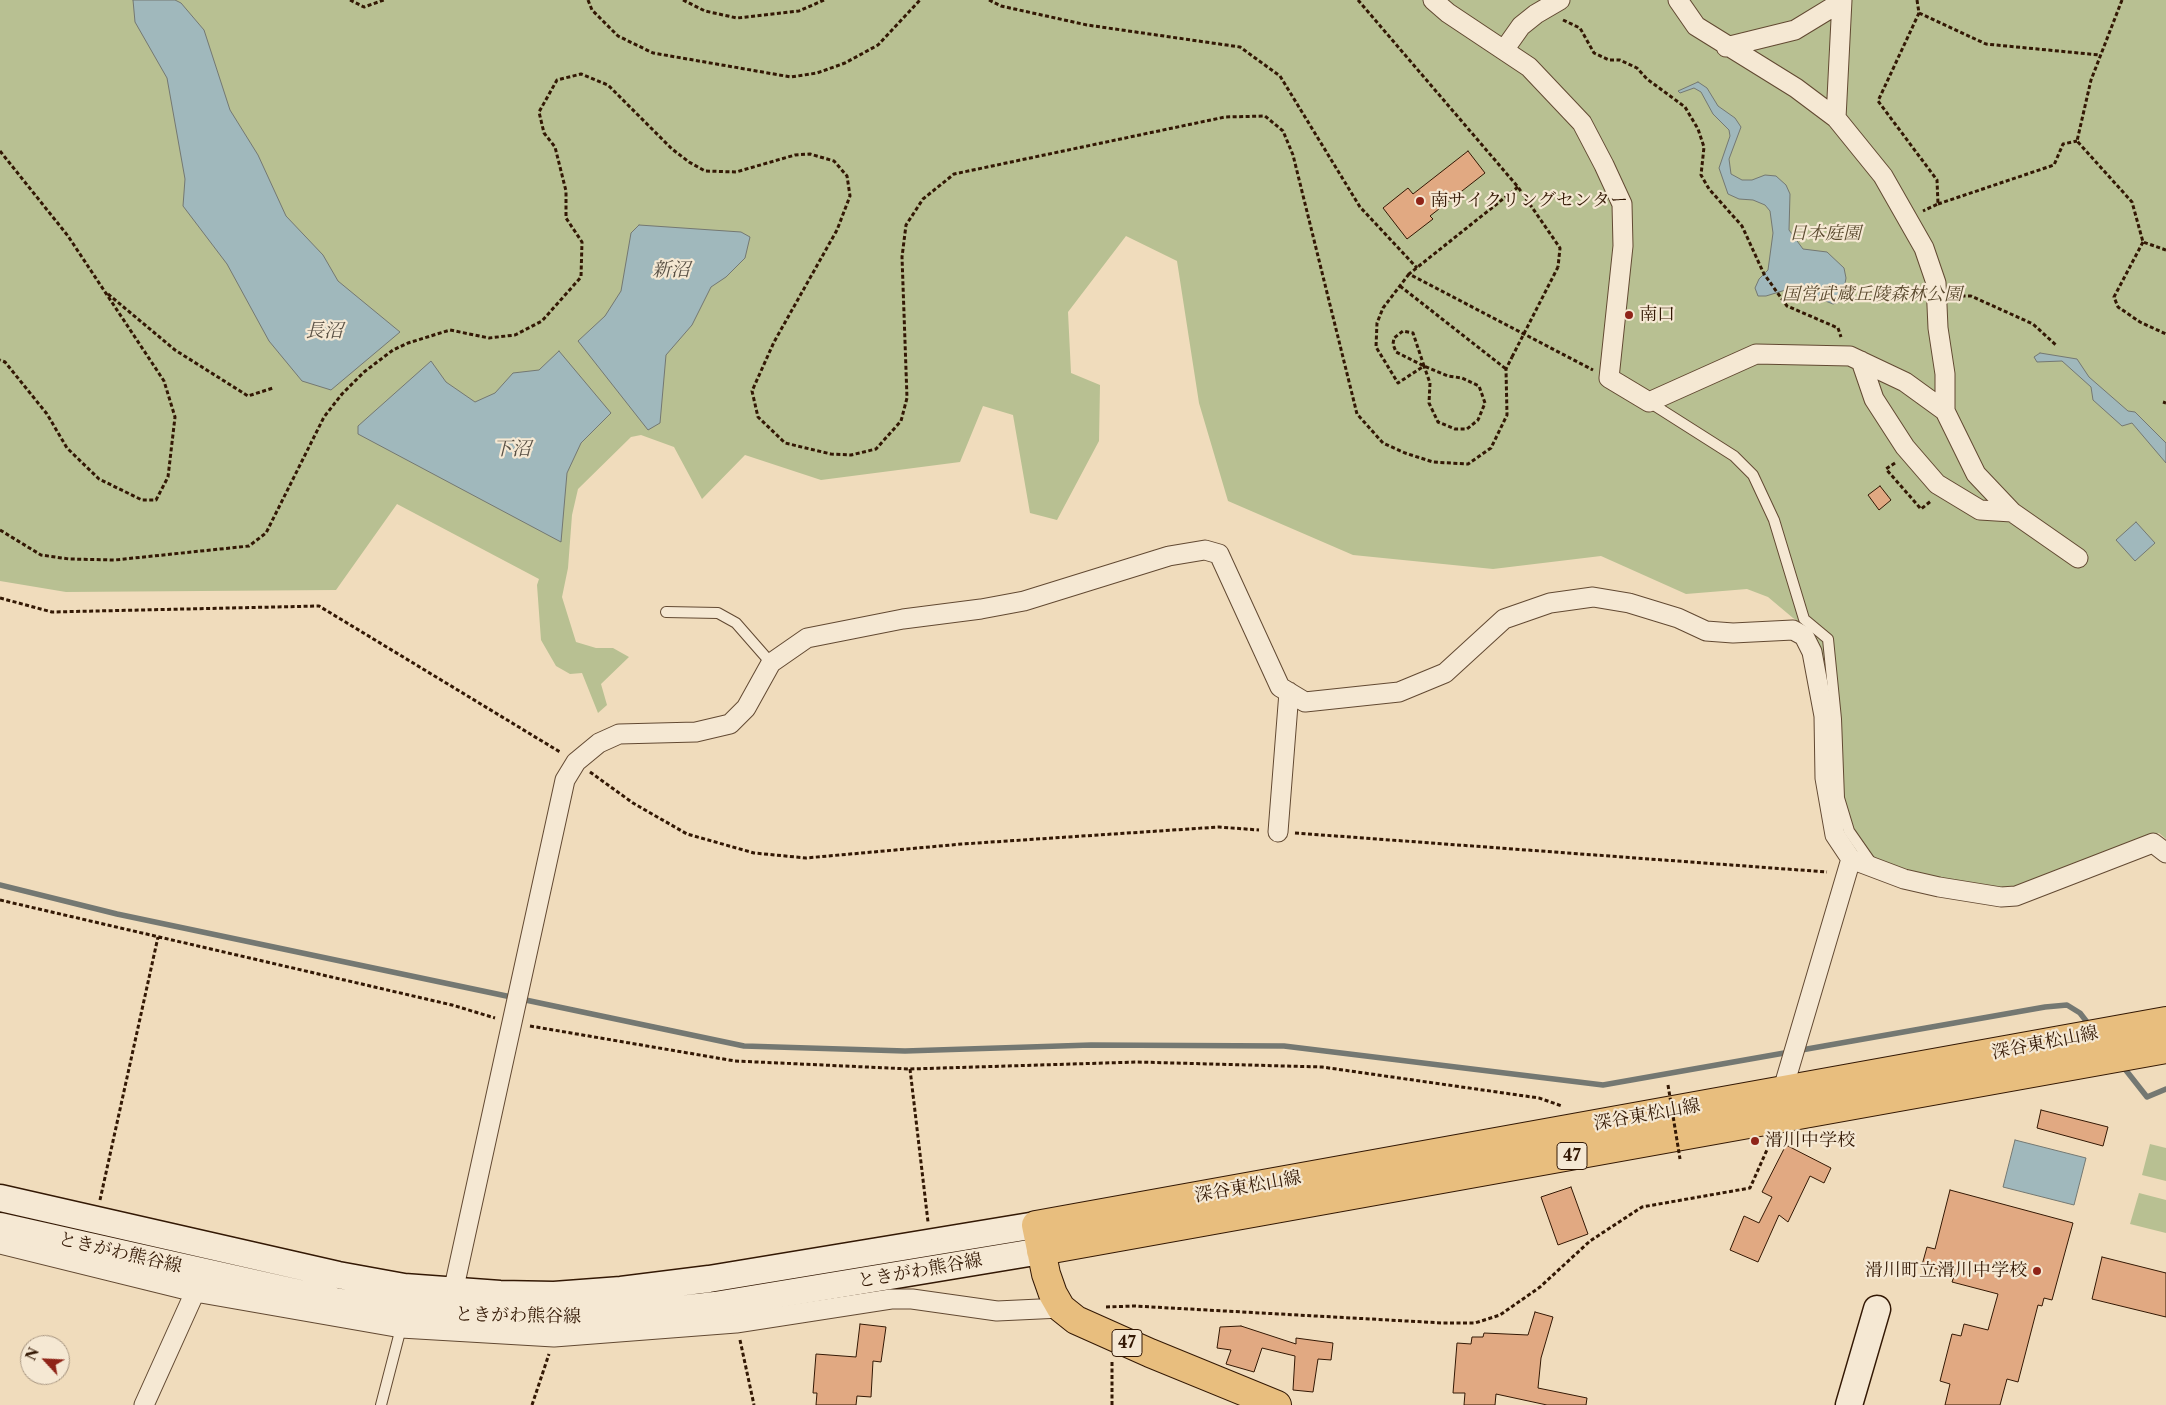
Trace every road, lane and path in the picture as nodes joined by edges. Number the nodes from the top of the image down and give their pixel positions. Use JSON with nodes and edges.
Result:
{"nodes":[{"id":1,"x":350,"y":0,"type":"edge"},
{"id":2,"x":384,"y":0,"type":"edge"},
{"id":3,"x":588,"y":0,"type":"edge"},
{"id":4,"x":683,"y":0,"type":"edge"},
{"id":5,"x":824,"y":0,"type":"edge"},
{"id":6,"x":920,"y":0,"type":"edge"},
{"id":7,"x":989,"y":0,"type":"edge"},
{"id":8,"x":1358,"y":0,"type":"edge"},
{"id":9,"x":1433,"y":0,"type":"edge"},
{"id":10,"x":1560,"y":0,"type":"edge"},
{"id":11,"x":1678,"y":0,"type":"edge"},
{"id":12,"x":1917,"y":0,"type":"edge"},
{"id":13,"x":2122,"y":0,"type":"edge"},
{"id":14,"x":1841,"y":1,"type":"edge"},
{"id":15,"x":1543,"y":11,"type":"junction"},
{"id":16,"x":1919,"y":13,"type":"junction"},
{"id":17,"x":1726,"y":47,"type":"junction"},
{"id":18,"x":1504,"y":50,"type":"junction"},
{"id":19,"x":2100,"y":55,"type":"junction"},
{"id":20,"x":1836,"y":118,"type":"junction"},
{"id":21,"x":2077,"y":141,"type":"junction"},
{"id":22,"x":0,"y":151,"type":"edge"},
{"id":23,"x":1518,"y":187,"type":"junction"},
{"id":24,"x":1938,"y":204,"type":"junction"},
{"id":25,"x":1909,"y":218,"type":"junction"},
{"id":26,"x":2143,"y":242,"type":"junction"},
{"id":27,"x":2166,"y":250,"type":"edge"},
{"id":28,"x":1417,"y":268,"type":"junction"},
{"id":29,"x":1409,"y":274,"type":"junction"},
{"id":30,"x":1400,"y":286,"type":"junction"},
{"id":31,"x":104,"y":291,"type":"junction"},
{"id":32,"x":1936,"y":296,"type":"junction"},
{"id":33,"x":2166,"y":334,"type":"edge"},
{"id":34,"x":2057,"y":346,"type":"dead end"},
{"id":35,"x":1855,"y":358,"type":"junction"},
{"id":36,"x":0,"y":360,"type":"edge"},
{"id":37,"x":1424,"y":366,"type":"junction"},
{"id":38,"x":1506,"y":369,"type":"junction"},
{"id":39,"x":1609,"y":378,"type":"junction"},
{"id":40,"x":273,"y":388,"type":"dead end"},
{"id":41,"x":1649,"y":402,"type":"junction"},
{"id":42,"x":1945,"y":412,"type":"junction"},
{"id":43,"x":2012,"y":512,"type":"junction"},
{"id":44,"x":0,"y":530,"type":"edge"},
{"id":45,"x":2078,"y":558,"type":"dead end"},
{"id":46,"x":0,"y":598,"type":"edge"},
{"id":47,"x":666,"y":612,"type":"dead end"},
{"id":48,"x":771,"y":664,"type":"junction"},
{"id":49,"x":1289,"y":692,"type":"junction"},
{"id":50,"x":576,"y":762,"type":"junction"},
{"id":51,"x":1278,"y":832,"type":"junction"},
{"id":52,"x":2162,"y":845,"type":"edge"},
{"id":53,"x":1848,"y":866,"type":"junction"},
{"id":54,"x":1874,"y":868,"type":"junction"},
{"id":55,"x":0,"y":900,"type":"edge"},
{"id":56,"x":158,"y":937,"type":"junction"},
{"id":57,"x":2166,"y":1021,"type":"edge"},
{"id":58,"x":512,"y":1023,"type":"junction"},
{"id":59,"x":2166,"y":1050,"type":"edge"},
{"id":60,"x":910,"y":1069,"type":"junction"},
{"id":61,"x":1668,"y":1085,"type":"dead end"},
{"id":62,"x":1782,"y":1091,"type":"junction"},
{"id":63,"x":1571,"y":1110,"type":"dead end"},
{"id":64,"x":1776,"y":1119,"type":"junction"},
{"id":65,"x":1680,"y":1160,"type":"dead end"},
{"id":66,"x":0,"y":1198,"type":"edge"},
{"id":67,"x":100,"y":1202,"type":"dead end"},
{"id":68,"x":1036,"y":1225,"type":"junction"},
{"id":69,"x":0,"y":1226,"type":"edge"},
{"id":70,"x":929,"y":1228,"type":"dead end"},
{"id":71,"x":0,"y":1244,"type":"edge"},
{"id":72,"x":1041,"y":1251,"type":"junction"},
{"id":73,"x":200,"y":1269,"type":"junction"},
{"id":74,"x":453,"y":1292,"type":"junction"},
{"id":75,"x":1098,"y":1307,"type":"dead end"},
{"id":76,"x":1061,"y":1308,"type":"junction"},
{"id":77,"x":1877,"y":1309,"type":"dead end"},
{"id":78,"x":403,"y":1320,"type":"junction"},
{"id":79,"x":736,"y":1323,"type":"junction"},
{"id":80,"x":554,"y":1337,"type":"junction"},
{"id":81,"x":1116,"y":1338,"type":"junction"},
{"id":82,"x":144,"y":1405,"type":"edge"},
{"id":83,"x":381,"y":1405,"type":"edge"},
{"id":84,"x":532,"y":1405,"type":"edge"},
{"id":85,"x":754,"y":1405,"type":"edge"},
{"id":86,"x":1112,"y":1405,"type":"edge"},
{"id":87,"x":1277,"y":1405,"type":"edge"},
{"id":88,"x":1850,"y":1405,"type":"edge"}],
"edges":[{"from":1,"to":2,"type":"path"},
{"from":3,"to":6,"type":"path"},
{"from":4,"to":5,"type":"path"},
{"from":7,"to":28,"type":"path"},
{"from":8,"to":23,"type":"path"},
{"from":9,"to":18,"type":"street"},
{"from":10,"to":15,"type":"street"},
{"from":11,"to":17,"type":"street"},
{"from":12,"to":16,"type":"path"},
{"from":13,"to":19,"type":"path"},
{"from":14,"to":17,"type":"street"},
{"from":14,"to":20,"type":"street"},
{"from":15,"to":18,"type":"street"},
{"from":15,"to":35,"type":"path"},
{"from":16,"to":19,"type":"path"},
{"from":16,"to":24,"type":"path"},
{"from":17,"to":20,"type":"street"},
{"from":18,"to":39,"type":"street"},
{"from":19,"to":21,"type":"path"},
{"from":20,"to":25,"type":"street"},
{"from":21,"to":24,"type":"path"},
{"from":21,"to":26,"type":"path"},
{"from":22,"to":31,"type":"path"},
{"from":23,"to":28,"type":"path"},
{"from":23,"to":38,"type":"path","bridge":true},
{"from":24,"to":25,"type":"path"},
{"from":25,"to":32,"type":"street"},
{"from":26,"to":27,"type":"path"},
{"from":26,"to":33,"type":"path"},
{"from":28,"to":29,"type":"path"},
{"from":29,"to":30,"type":"path"},
{"from":29,"to":39,"type":"path"},
{"from":30,"to":37,"type":"path"},
{"from":30,"to":38,"type":"path"},
{"from":31,"to":36,"type":"path"},
{"from":31,"to":40,"type":"path"},
{"from":32,"to":34,"type":"path"},
{"from":32,"to":42,"type":"street"},
{"from":35,"to":41,"type":"street"},
{"from":35,"to":42,"type":"street"},
{"from":35,"to":43,"type":"street"},
{"from":37,"to":37,"type":"path"},
{"from":37,"to":37,"type":"path"},
{"from":38,"to":44,"type":"path"},
{"from":39,"to":41,"type":"street"},
{"from":41,"to":54,"type":"lane"},
{"from":42,"to":43,"type":"street"},
{"from":43,"to":45,"type":"street"},
{"from":46,"to":50,"type":"path"},
{"from":47,"to":48,"type":"lane"},
{"from":48,"to":49,"type":"street"},
{"from":48,"to":50,"type":"street"},
{"from":49,"to":51,"type":"street"},
{"from":49,"to":53,"type":"street"},
{"from":50,"to":51,"type":"path"},
{"from":50,"to":58,"type":"street"},
{"from":51,"to":53,"type":"path"},
{"from":52,"to":54,"type":"street"},
{"from":53,"to":54,"type":"street"},
{"from":53,"to":62,"type":"street"},
{"from":55,"to":56,"type":"path"},
{"from":56,"to":58,"type":"path"},
{"from":56,"to":67,"type":"path"},
{"from":57,"to":62,"type":"main road","name":"深谷東松山線","number":"47"},
{"from":58,"to":60,"type":"path"},
{"from":58,"to":74,"type":"street"},
{"from":59,"to":64,"type":"main road","name":"深谷東松山線","number":"47"},
{"from":60,"to":63,"type":"path"},
{"from":60,"to":70,"type":"path"},
{"from":61,"to":65,"type":"path","bridge":true},
{"from":62,"to":64,"type":"street"},
{"from":62,"to":68,"type":"main road","name":"深谷東松山線","number":"47"},
{"from":64,"to":72,"type":"main road","name":"深谷東松山線","number":"47"},
{"from":64,"to":75,"type":"path"},
{"from":66,"to":73,"type":"main road","name":"ときがわ熊谷線"},
{"from":68,"to":72,"type":"main road"},
{"from":68,"to":74,"type":"main road","name":"ときがわ熊谷線"},
{"from":69,"to":73,"type":"main road","name":"ときがわ熊谷線"},
{"from":71,"to":73,"type":"street"},
{"from":72,"to":76,"type":"main road"},
{"from":72,"to":78,"type":"main road","name":"ときがわ熊谷線"},
{"from":73,"to":74,"type":"main road","name":"ときがわ熊谷線"},
{"from":73,"to":78,"type":"main road","name":"ときがわ熊谷線"},
{"from":73,"to":82,"type":"street"},
{"from":76,"to":79,"type":"street"},
{"from":76,"to":81,"type":"main road","number":"47"},
{"from":77,"to":88,"type":"main road"},
{"from":78,"to":80,"type":"street"},
{"from":78,"to":83,"type":"lane"},
{"from":79,"to":80,"type":"street"},
{"from":79,"to":85,"type":"path"},
{"from":80,"to":84,"type":"path"},
{"from":81,"to":86,"type":"path"},
{"from":81,"to":87,"type":"main road","number":"47"}]}
